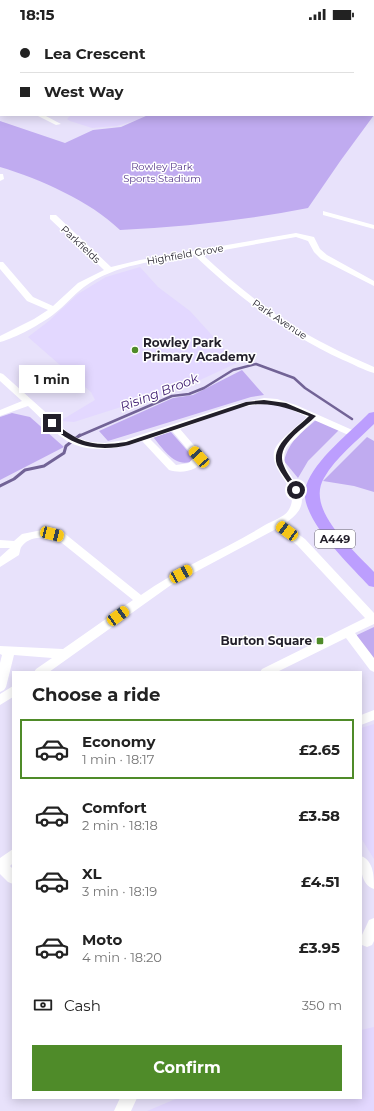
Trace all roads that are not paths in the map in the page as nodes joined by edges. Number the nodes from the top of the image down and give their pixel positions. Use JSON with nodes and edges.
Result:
{"nodes":[{"id":1,"x":158,"y":28,"type":"edge"},
{"id":2,"x":177,"y":28,"type":"edge"},
{"id":3,"x":41,"y":116,"type":"edge"},
{"id":4,"x":58,"y":124,"type":"dead end"},
{"id":5,"x":326,"y":213,"type":"dead end"},
{"id":6,"x":53,"y":217,"type":"dead end"},
{"id":7,"x":374,"y":227,"type":"edge"},
{"id":8,"x":196,"y":252,"type":"junction"},
{"id":9,"x":0,"y":264,"type":"edge"},
{"id":10,"x":109,"y":270,"type":"junction"},
{"id":11,"x":374,"y":284,"type":"edge"},
{"id":12,"x":54,"y":309,"type":"junction"},
{"id":13,"x":0,"y":339,"type":"edge"},
{"id":14,"x":374,"y":370,"type":"edge"},
{"id":15,"x":0,"y":376,"type":"edge"},
{"id":16,"x":29,"y":402,"type":"junction"},
{"id":17,"x":0,"y":413,"type":"edge"},
{"id":18,"x":313,"y":416,"type":"junction"},
{"id":19,"x":374,"y":416,"type":"edge"},
{"id":20,"x":174,"y":428,"type":"junction"},
{"id":21,"x":356,"y":435,"type":"junction"},
{"id":22,"x":144,"y":438,"type":"junction"},
{"id":23,"x":277,"y":524,"type":"junction"},
{"id":24,"x":0,"y":544,"type":"edge"},
{"id":25,"x":16,"y":545,"type":"junction"},
{"id":26,"x":0,"y":563,"type":"edge"},
{"id":27,"x":374,"y":582,"type":"edge"},
{"id":28,"x":140,"y":600,"type":"junction"},
{"id":29,"x":374,"y":619,"type":"edge"},
{"id":30,"x":348,"y":632,"type":"junction"},
{"id":31,"x":4,"y":650,"type":"edge"},
{"id":32,"x":67,"y":654,"type":"junction"},
{"id":33,"x":374,"y":667,"type":"edge"},
{"id":34,"x":42,"y":671,"type":"edge"},
{"id":35,"x":268,"y":671,"type":"edge"},
{"id":36,"x":0,"y":687,"type":"edge"},
{"id":37,"x":12,"y":692,"type":"edge"},
{"id":38,"x":0,"y":700,"type":"edge"},
{"id":39,"x":374,"y":715,"type":"edge"},
{"id":40,"x":362,"y":720,"type":"edge"},
{"id":41,"x":12,"y":856,"type":"edge"},
{"id":42,"x":362,"y":864,"type":"edge"},
{"id":43,"x":0,"y":866,"type":"edge"},
{"id":44,"x":12,"y":877,"type":"edge"},
{"id":45,"x":374,"y":882,"type":"edge"},
{"id":46,"x":374,"y":925,"type":"edge"},
{"id":47,"x":367,"y":941,"type":"edge"},
{"id":48,"x":128,"y":1099,"type":"edge"},
{"id":49,"x":122,"y":1111,"type":"edge"}],
"edges":[{"from":1,"to":2,"type":"street"},
{"from":3,"to":4,"type":"street"},
{"from":5,"to":7,"type":"street"},
{"from":6,"to":10,"type":"street","name":"Parkfields"},
{"from":8,"to":10,"type":"street","name":"Highfield Grove"},
{"from":8,"to":11,"type":"street","name":"Highfield Grove"},
{"from":8,"to":14,"type":"street","name":"Park Avenue"},
{"from":9,"to":12,"type":"street"},
{"from":10,"to":12,"type":"street","name":"Highfield Grove"},
{"from":12,"to":13,"type":"street","name":"Highfield Grove"},
{"from":15,"to":16,"type":"street"},
{"from":16,"to":17,"type":"street"},
{"from":16,"to":22,"type":"street"},
{"from":18,"to":20,"type":"street"},
{"from":18,"to":21,"type":"street"},
{"from":18,"to":23,"type":"street"},
{"from":19,"to":21,"type":"highway","number":"A449"},
{"from":20,"to":22,"type":"street"},
{"from":20,"to":22,"type":"street"},
{"from":21,"to":27,"type":"highway","number":"A449"},
{"from":23,"to":28,"type":"street"},
{"from":23,"to":29,"type":"street"},
{"from":24,"to":25,"type":"street"},
{"from":25,"to":26,"type":"street"},
{"from":25,"to":28,"type":"street"},
{"from":28,"to":32,"type":"street"},
{"from":29,"to":30,"type":"street"},
{"from":30,"to":33,"type":"street"},
{"from":30,"to":35,"type":"street"},
{"from":31,"to":32,"type":"street"},
{"from":31,"to":36,"type":"street"},
{"from":32,"to":34,"type":"street"},
{"from":37,"to":38,"type":"street"},
{"from":39,"to":40,"type":"street"},
{"from":41,"to":43,"type":"street"},
{"from":42,"to":45,"type":"street"},
{"from":43,"to":44,"type":"street"},
{"from":46,"to":47,"type":"street"},
{"from":48,"to":49,"type":"street"}]}
